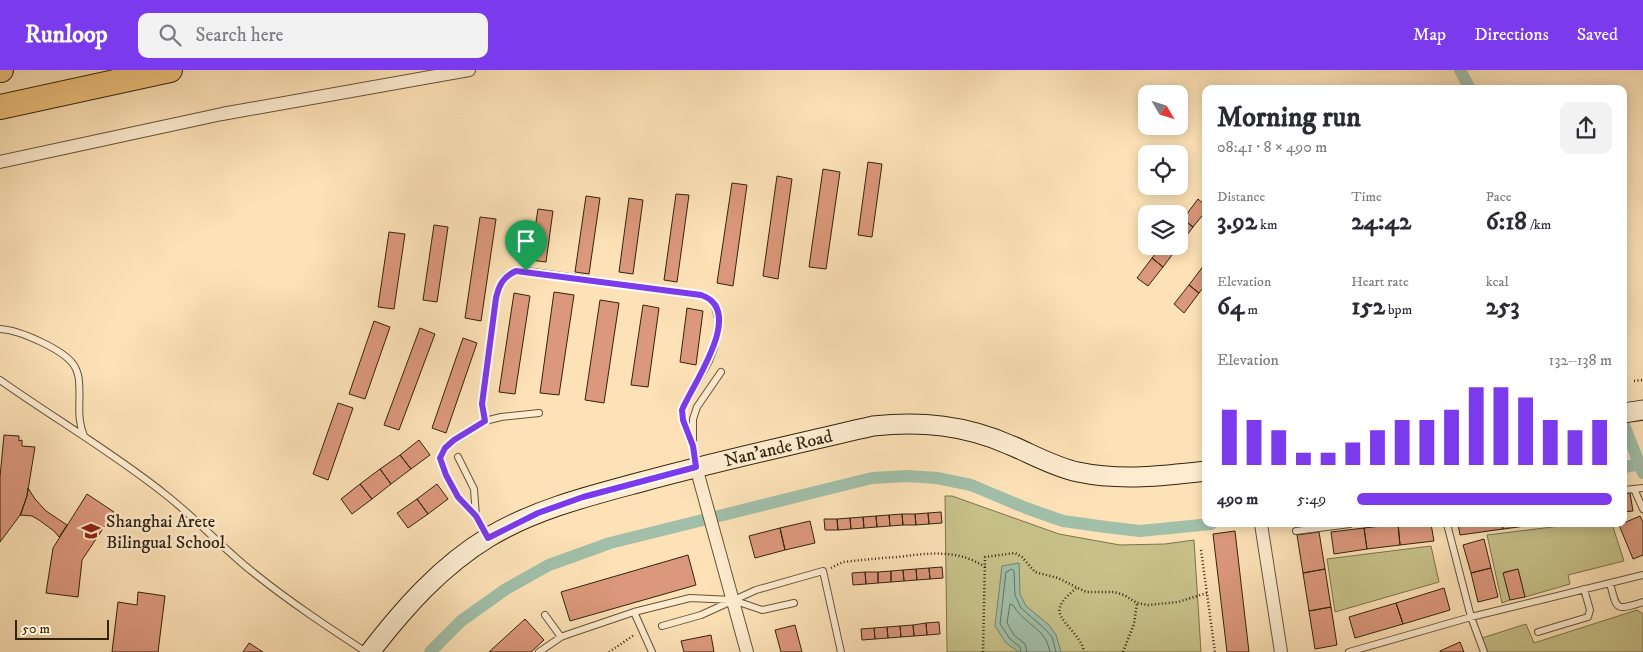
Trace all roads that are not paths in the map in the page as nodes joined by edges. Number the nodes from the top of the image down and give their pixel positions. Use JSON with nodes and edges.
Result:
{"nodes":[{"id":1,"x":170,"y":70,"type":"edge"},
{"id":2,"x":469,"y":70,"type":"edge"},
{"id":3,"x":423,"y":74,"type":"edge"},
{"id":4,"x":0,"y":107,"type":"edge"},
{"id":5,"x":0,"y":162,"type":"edge"},
{"id":6,"x":0,"y":329,"type":"edge"},
{"id":7,"x":721,"y":372,"type":"dead end"},
{"id":8,"x":0,"y":380,"type":"edge"},
{"id":9,"x":539,"y":413,"type":"dead end"},
{"id":10,"x":485,"y":421,"type":"junction"},
{"id":11,"x":84,"y":437,"type":"junction"},
{"id":12,"x":693,"y":446,"type":"junction"},
{"id":13,"x":458,"y":457,"type":"dead end"},
{"id":14,"x":696,"y":467,"type":"junction"},
{"id":15,"x":1202,"y":471,"type":"edge"},
{"id":16,"x":1639,"y":488,"type":"edge"},
{"id":17,"x":1643,"y":509,"type":"edge"},
{"id":18,"x":476,"y":516,"type":"junction"},
{"id":19,"x":1327,"y":527,"type":"edge"},
{"id":20,"x":1448,"y":527,"type":"edge"},
{"id":21,"x":1261,"y":528,"type":"edge"},
{"id":22,"x":1296,"y":531,"type":"dead end"},
{"id":23,"x":488,"y":538,"type":"junction"},
{"id":24,"x":1643,"y":575,"type":"edge"},
{"id":25,"x":1610,"y":583,"type":"junction"},
{"id":26,"x":1584,"y":589,"type":"junction"},
{"id":27,"x":733,"y":600,"type":"junction"},
{"id":28,"x":1643,"y":602,"type":"edge"},
{"id":29,"x":794,"y":604,"type":"dead end"},
{"id":30,"x":634,"y":612,"type":"junction"},
{"id":31,"x":545,"y":615,"type":"dead end"},
{"id":32,"x":1471,"y":618,"type":"junction"},
{"id":33,"x":662,"y":626,"type":"dead end"},
{"id":34,"x":1538,"y":632,"type":"dead end"},
{"id":35,"x":561,"y":637,"type":"junction"},
{"id":36,"x":368,"y":652,"type":"edge"},
{"id":37,"x":539,"y":652,"type":"edge"},
{"id":38,"x":652,"y":652,"type":"edge"},
{"id":39,"x":747,"y":652,"type":"edge"},
{"id":40,"x":841,"y":652,"type":"edge"},
{"id":41,"x":1281,"y":652,"type":"edge"},
{"id":42,"x":1349,"y":652,"type":"edge"},
{"id":43,"x":1484,"y":652,"type":"edge"}],
"edges":[{"from":1,"to":4,"type":"highway"},
{"from":2,"to":3,"type":"street"},
{"from":3,"to":5,"type":"street"},
{"from":6,"to":11,"type":"lane"},
{"from":7,"to":12,"type":"lane"},
{"from":8,"to":11,"type":"lane"},
{"from":9,"to":10,"type":"lane"},
{"from":10,"to":12,"type":"lane"},
{"from":10,"to":18,"type":"lane"},
{"from":11,"to":36,"type":"lane"},
{"from":12,"to":14,"type":"lane"},
{"from":13,"to":18,"type":"lane"},
{"from":14,"to":15,"type":"street","name":"Nan'ande Road"},
{"from":14,"to":23,"type":"street","name":"Nan'ande Road"},
{"from":14,"to":27,"type":"street"},
{"from":16,"to":17,"type":"lane"},
{"from":18,"to":23,"type":"lane"},
{"from":19,"to":22,"type":"lane"},
{"from":20,"to":32,"type":"lane"},
{"from":21,"to":41,"type":"street"},
{"from":23,"to":36,"type":"street","name":"Nan'ande Road"},
{"from":24,"to":25,"type":"lane"},
{"from":25,"to":26,"type":"lane"},
{"from":25,"to":28,"type":"lane"},
{"from":26,"to":32,"type":"lane"},
{"from":26,"to":34,"type":"lane"},
{"from":27,"to":29,"type":"lane"},
{"from":27,"to":30,"type":"lane"},
{"from":27,"to":33,"type":"lane"},
{"from":27,"to":39,"type":"street"},
{"from":27,"to":40,"type":"lane"},
{"from":30,"to":35,"type":"lane"},
{"from":30,"to":38,"type":"lane"},
{"from":31,"to":35,"type":"lane"},
{"from":32,"to":42,"type":"lane"},
{"from":32,"to":43,"type":"lane"},
{"from":35,"to":37,"type":"lane"}]}
